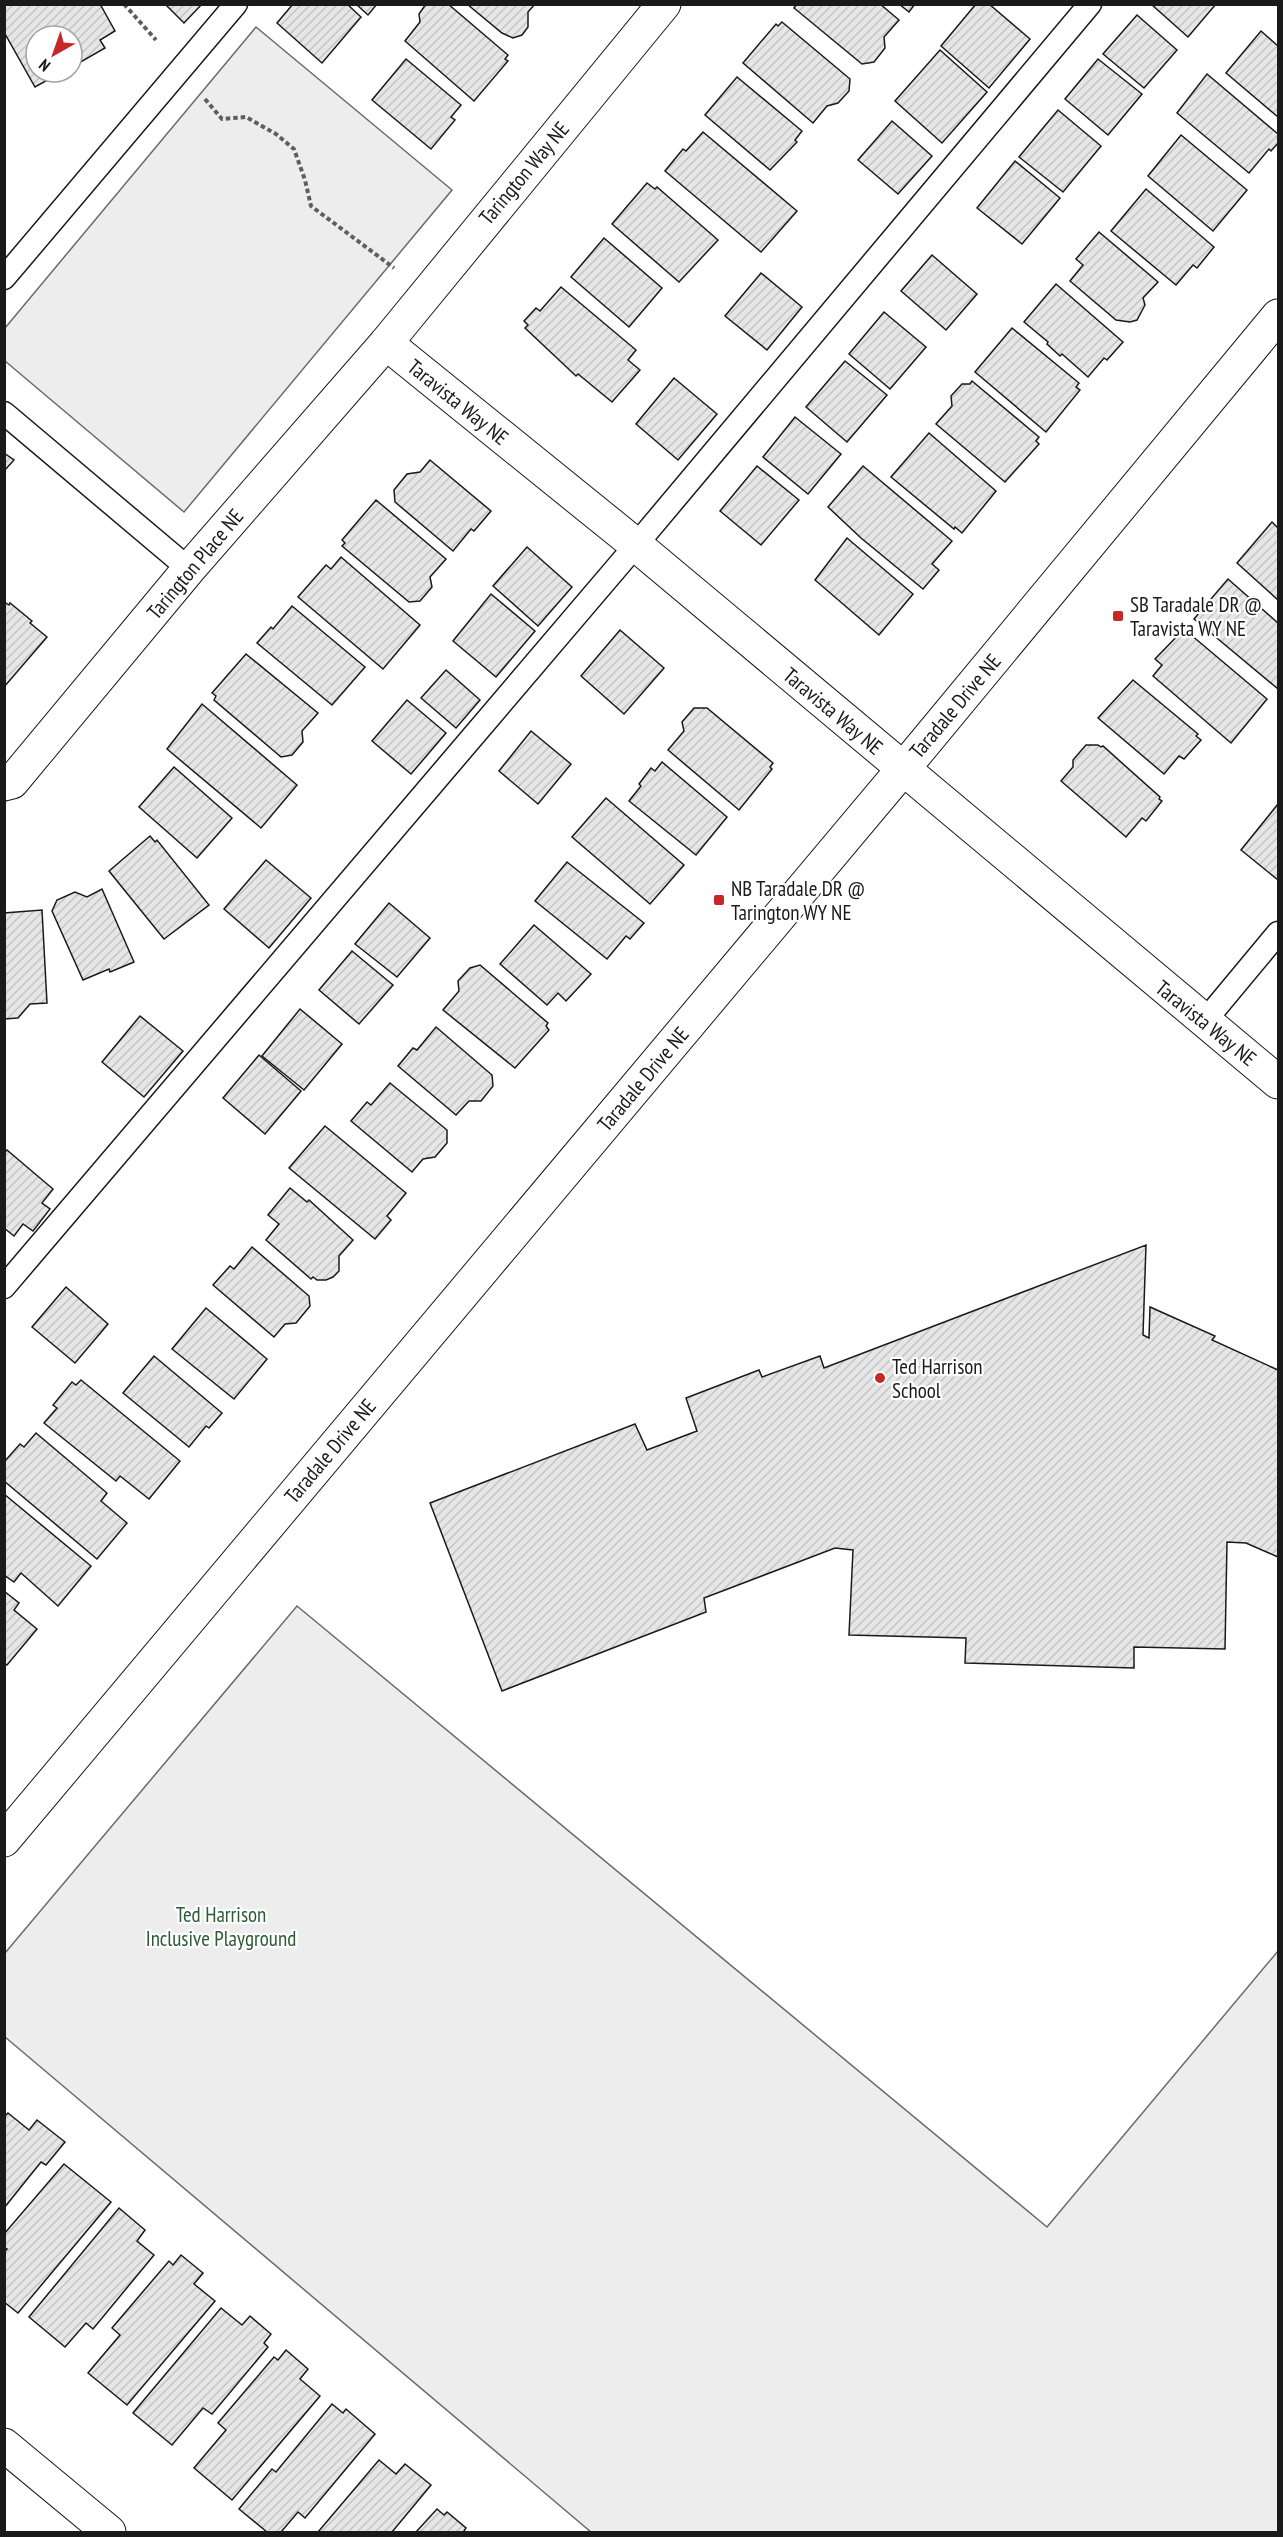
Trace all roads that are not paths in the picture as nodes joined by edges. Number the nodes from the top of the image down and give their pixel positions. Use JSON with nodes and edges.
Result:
{"nodes":[{"id":1,"x":236,"y":4,"type":"edge"},
{"id":2,"x":664,"y":4,"type":"edge"},
{"id":3,"x":1090,"y":4,"type":"edge"},
{"id":4,"x":4,"y":278,"type":"edge"},
{"id":5,"x":1278,"y":316,"type":"edge"},
{"id":6,"x":386,"y":343,"type":"junction"},
{"id":7,"x":4,"y":413,"type":"edge"},
{"id":8,"x":636,"y":545,"type":"junction"},
{"id":9,"x":189,"y":569,"type":"junction"},
{"id":10,"x":903,"y":769,"type":"junction"},
{"id":11,"x":4,"y":784,"type":"edge"},
{"id":12,"x":1278,"y":933,"type":"edge"},
{"id":13,"x":1204,"y":1022,"type":"junction"},
{"id":14,"x":1278,"y":1082,"type":"edge"},
{"id":15,"x":4,"y":1287,"type":"edge"},
{"id":16,"x":4,"y":1840,"type":"edge"},
{"id":17,"x":4,"y":2445,"type":"edge"},
{"id":18,"x":109,"y":2532,"type":"edge"}],
"edges":[{"from":1,"to":4,"type":"lane"},
{"from":2,"to":6,"type":"street","name":"Tarington Way NE"},
{"from":3,"to":8,"type":"lane"},
{"from":5,"to":10,"type":"street","name":"Taradale Drive NE"},
{"from":6,"to":8,"type":"street","name":"Taravista Way NE"},
{"from":6,"to":9,"type":"street","name":"Tarington Place NE"},
{"from":7,"to":9,"type":"lane"},
{"from":8,"to":10,"type":"street","name":"Taravista Way NE"},
{"from":8,"to":15,"type":"lane"},
{"from":9,"to":11,"type":"street","name":"Tarington Place NE"},
{"from":10,"to":13,"type":"street","name":"Taravista Way NE"},
{"from":10,"to":16,"type":"street","name":"Taradale Drive NE"},
{"from":12,"to":13,"type":"lane"},
{"from":13,"to":14,"type":"street","name":"Taravista Way NE"},
{"from":17,"to":18,"type":"street"}]}
